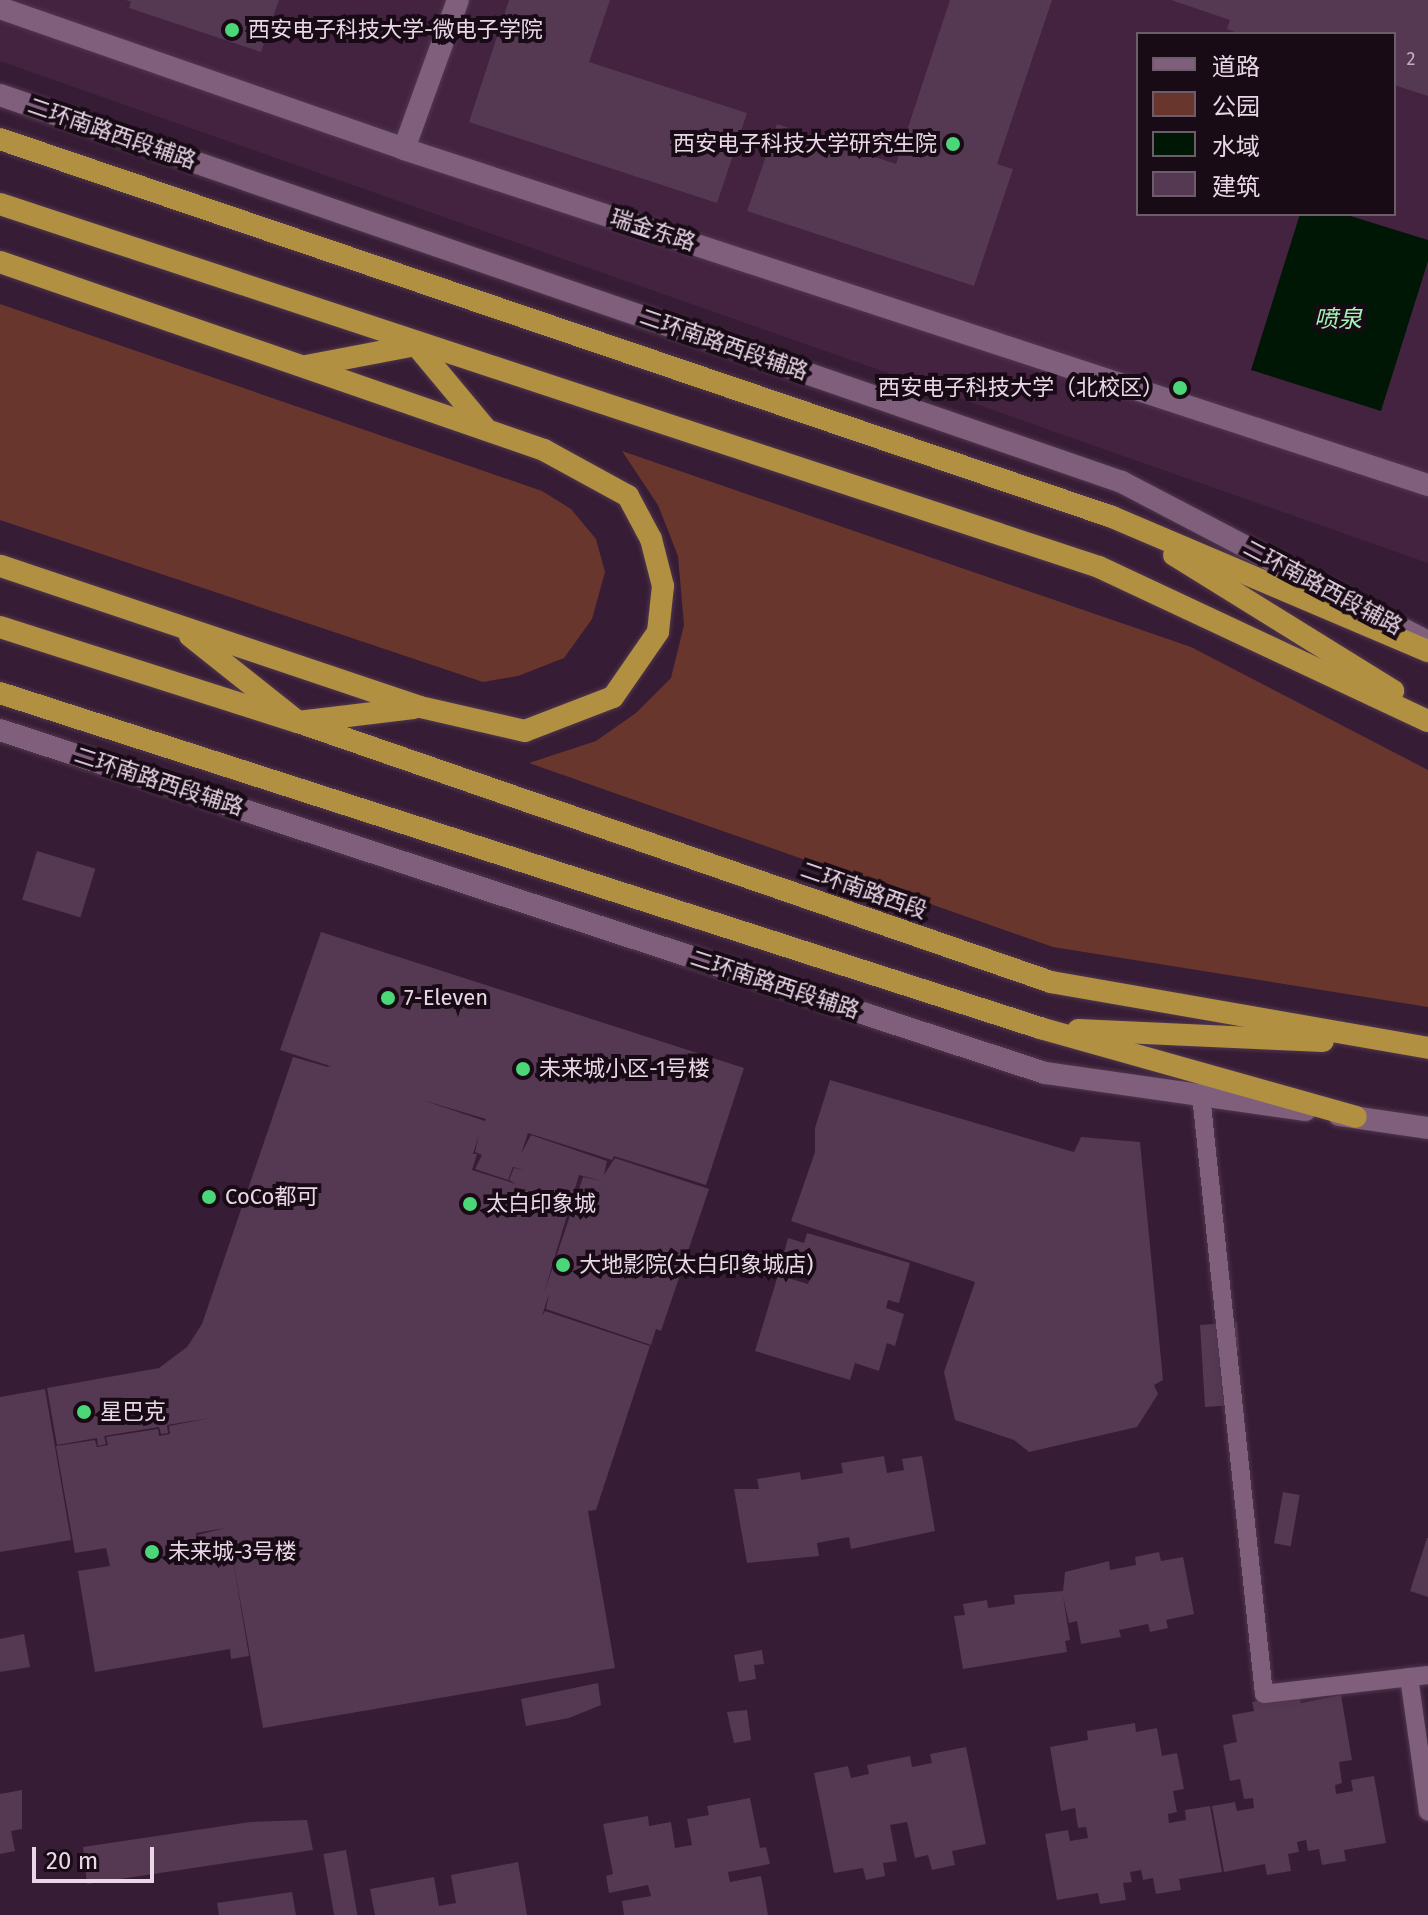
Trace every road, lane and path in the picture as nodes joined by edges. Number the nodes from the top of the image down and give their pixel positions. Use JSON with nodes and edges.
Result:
{"nodes":[{"id":1,"x":458,"y":0,"type":"edge"},
{"id":2,"x":0,"y":8,"type":"edge"},
{"id":3,"x":0,"y":95,"type":"edge"},
{"id":4,"x":0,"y":139,"type":"edge"},
{"id":5,"x":404,"y":149,"type":"junction"},
{"id":6,"x":0,"y":204,"type":"edge"},
{"id":7,"x":0,"y":262,"type":"edge"},
{"id":8,"x":416,"y":345,"type":"junction"},
{"id":9,"x":305,"y":366,"type":"junction"},
{"id":10,"x":486,"y":430,"type":"junction"},
{"id":11,"x":1428,"y":485,"type":"edge"},
{"id":12,"x":1112,"y":517,"type":"junction"},
{"id":13,"x":0,"y":566,"type":"edge"},
{"id":14,"x":177,"y":626,"type":"junction"},
{"id":15,"x":0,"y":627,"type":"edge"},
{"id":16,"x":1428,"y":642,"type":"edge"},
{"id":17,"x":1428,"y":651,"type":"edge"},
{"id":18,"x":0,"y":693,"type":"edge"},
{"id":19,"x":420,"y":707,"type":"junction"},
{"id":20,"x":1428,"y":713,"type":"edge"},
{"id":21,"x":1428,"y":721,"type":"edge"},
{"id":22,"x":298,"y":722,"type":"junction"},
{"id":23,"x":0,"y":730,"type":"edge"},
{"id":24,"x":1040,"y":1028,"type":"junction"},
{"id":25,"x":1421,"y":1046,"type":"edge"},
{"id":26,"x":1201,"y":1095,"type":"junction"},
{"id":27,"x":1356,"y":1117,"type":"junction"},
{"id":28,"x":1428,"y":1128,"type":"edge"},
{"id":29,"x":1428,"y":1675,"type":"edge"},
{"id":30,"x":1409,"y":1677,"type":"junction"},
{"id":31,"x":1428,"y":1812,"type":"edge"}],
"edges":[{"from":1,"to":5,"type":"street"},
{"from":2,"to":5,"type":"street","name":"瑞金东路"},
{"from":3,"to":16,"type":"street","name":"二环南路西段辅路"},
{"from":4,"to":12,"type":"highway"},
{"from":5,"to":11,"type":"street","name":"瑞金东路"},
{"from":6,"to":8,"type":"highway"},
{"from":7,"to":9,"type":"highway"},
{"from":8,"to":9,"type":"highway"},
{"from":8,"to":10,"type":"highway"},
{"from":8,"to":21,"type":"highway"},
{"from":9,"to":10,"type":"highway"},
{"from":10,"to":19,"type":"highway"},
{"from":12,"to":17,"type":"highway"},
{"from":12,"to":20,"type":"highway"},
{"from":13,"to":14,"type":"highway"},
{"from":14,"to":19,"type":"highway"},
{"from":14,"to":22,"type":"highway"},
{"from":15,"to":22,"type":"highway","name":"二环南路西段"},
{"from":18,"to":24,"type":"highway"},
{"from":19,"to":22,"type":"highway"},
{"from":22,"to":25,"type":"highway","name":"二环南路西段"},
{"from":23,"to":26,"type":"street","name":"二环南路西段辅路"},
{"from":24,"to":25,"type":"highway"},
{"from":24,"to":27,"type":"highway"},
{"from":26,"to":27,"type":"street","name":"二环南路西段辅路"},
{"from":26,"to":30,"type":"lane"},
{"from":27,"to":28,"type":"street","name":"二环南路西段辅路"},
{"from":29,"to":30,"type":"lane"},
{"from":30,"to":31,"type":"lane"}]}
